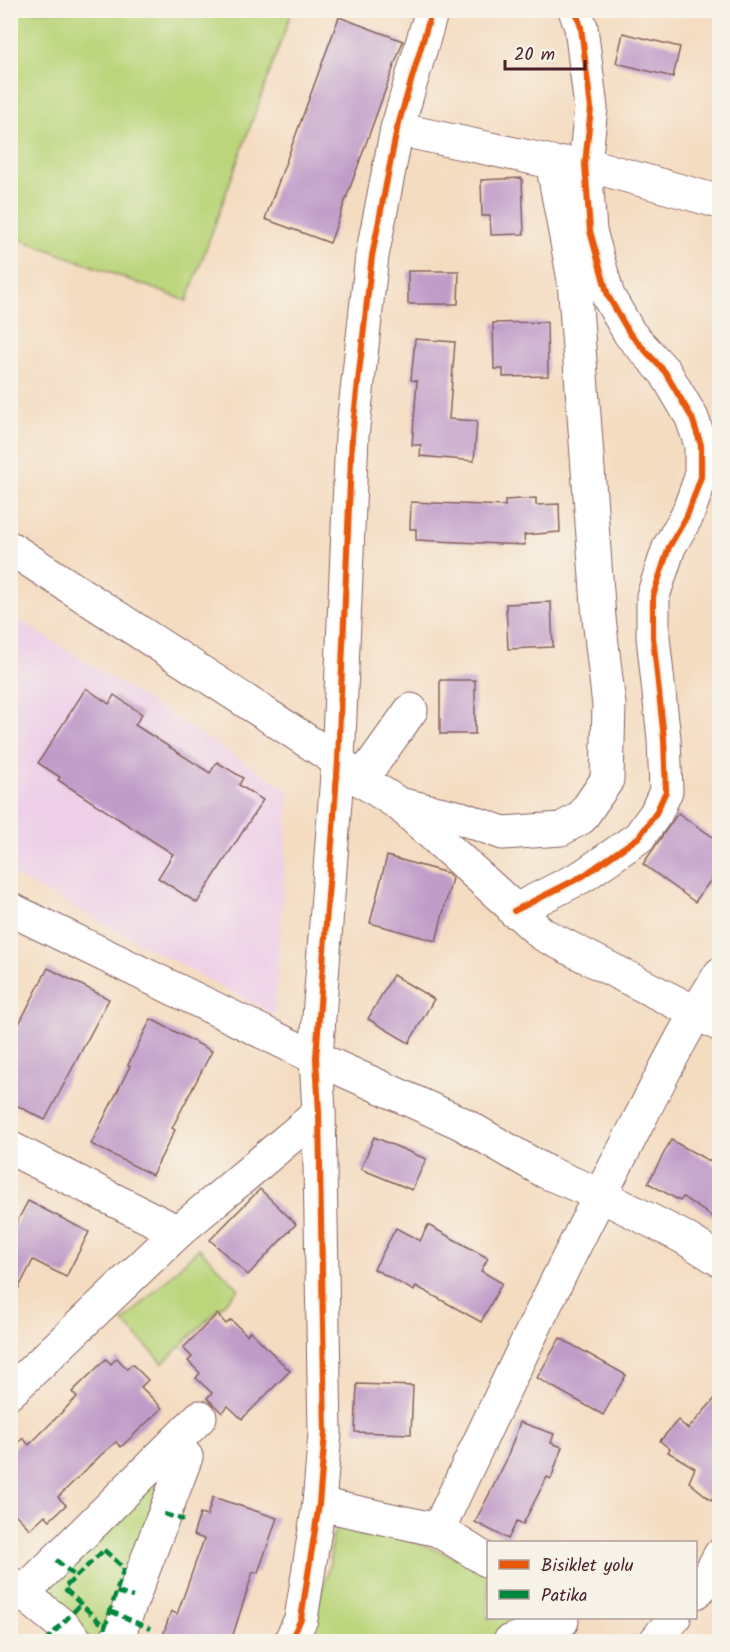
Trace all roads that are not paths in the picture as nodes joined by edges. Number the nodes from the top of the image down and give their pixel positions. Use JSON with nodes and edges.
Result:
{"nodes":[{"id":1,"x":432,"y":10,"type":"edge"},
{"id":2,"x":575,"y":10,"type":"edge"},
{"id":3,"x":397,"y":129,"type":"junction"},
{"id":4,"x":552,"y":162,"type":"junction"},
{"id":5,"x":585,"y":164,"type":"junction"},
{"id":6,"x":720,"y":201,"type":"edge"},
{"id":7,"x":720,"y":451,"type":"edge"},
{"id":8,"x":701,"y":477,"type":"junction"},
{"id":9,"x":10,"y":548,"type":"edge"},
{"id":10,"x":411,"y":710,"type":"dead end"},
{"id":11,"x":350,"y":771,"type":"junction"},
{"id":12,"x":399,"y":804,"type":"junction"},
{"id":13,"x":10,"y":909,"type":"edge"},
{"id":14,"x":514,"y":911,"type":"junction"},
{"id":15,"x":720,"y":974,"type":"edge"},
{"id":16,"x":708,"y":1018,"type":"edge"},
{"id":17,"x":316,"y":1058,"type":"junction"},
{"id":18,"x":319,"y":1113,"type":"junction"},
{"id":19,"x":10,"y":1148,"type":"edge"},
{"id":20,"x":600,"y":1194,"type":"junction"},
{"id":21,"x":178,"y":1232,"type":"junction"},
{"id":22,"x":720,"y":1260,"type":"edge"},
{"id":23,"x":10,"y":1392,"type":"edge"},
{"id":24,"x":200,"y":1417,"type":"dead end"},
{"id":25,"x":174,"y":1443,"type":"junction"},
{"id":26,"x":319,"y":1504,"type":"junction"},
{"id":27,"x":438,"y":1530,"type":"junction"},
{"id":28,"x":720,"y":1555,"type":"edge"},
{"id":29,"x":487,"y":1560,"type":"edge"},
{"id":30,"x":17,"y":1588,"type":"edge"},
{"id":31,"x":706,"y":1592,"type":"edge"},
{"id":32,"x":672,"y":1619,"type":"edge"},
{"id":33,"x":566,"y":1626,"type":"edge"},
{"id":34,"x":77,"y":1641,"type":"edge"},
{"id":35,"x":116,"y":1641,"type":"edge"},
{"id":36,"x":290,"y":1641,"type":"edge"},
{"id":37,"x":509,"y":1641,"type":"edge"},
{"id":38,"x":655,"y":1641,"type":"edge"}],
"edges":[{"from":1,"to":3,"type":"street"},
{"from":2,"to":5,"type":"street"},
{"from":3,"to":4,"type":"street"},
{"from":3,"to":11,"type":"street"},
{"from":4,"to":5,"type":"street"},
{"from":4,"to":12,"type":"street"},
{"from":5,"to":6,"type":"street"},
{"from":5,"to":8,"type":"street"},
{"from":7,"to":8,"type":"street"},
{"from":8,"to":14,"type":"street"},
{"from":9,"to":11,"type":"street"},
{"from":10,"to":11,"type":"street"},
{"from":11,"to":12,"type":"street"},
{"from":11,"to":17,"type":"street"},
{"from":12,"to":14,"type":"street"},
{"from":13,"to":17,"type":"street"},
{"from":14,"to":16,"type":"street"},
{"from":15,"to":16,"type":"street"},
{"from":16,"to":20,"type":"street"},
{"from":17,"to":18,"type":"street"},
{"from":17,"to":20,"type":"street"},
{"from":18,"to":21,"type":"street"},
{"from":18,"to":26,"type":"street"},
{"from":19,"to":21,"type":"street"},
{"from":20,"to":22,"type":"street"},
{"from":20,"to":27,"type":"street"},
{"from":21,"to":23,"type":"street"},
{"from":24,"to":25,"type":"street"},
{"from":25,"to":30,"type":"street"},
{"from":25,"to":35,"type":"street"},
{"from":26,"to":27,"type":"street"},
{"from":26,"to":36,"type":"street"},
{"from":27,"to":29,"type":"street"},
{"from":28,"to":31,"type":"street"},
{"from":30,"to":34,"type":"street"},
{"from":32,"to":38,"type":"street"},
{"from":33,"to":37,"type":"street"}]}
